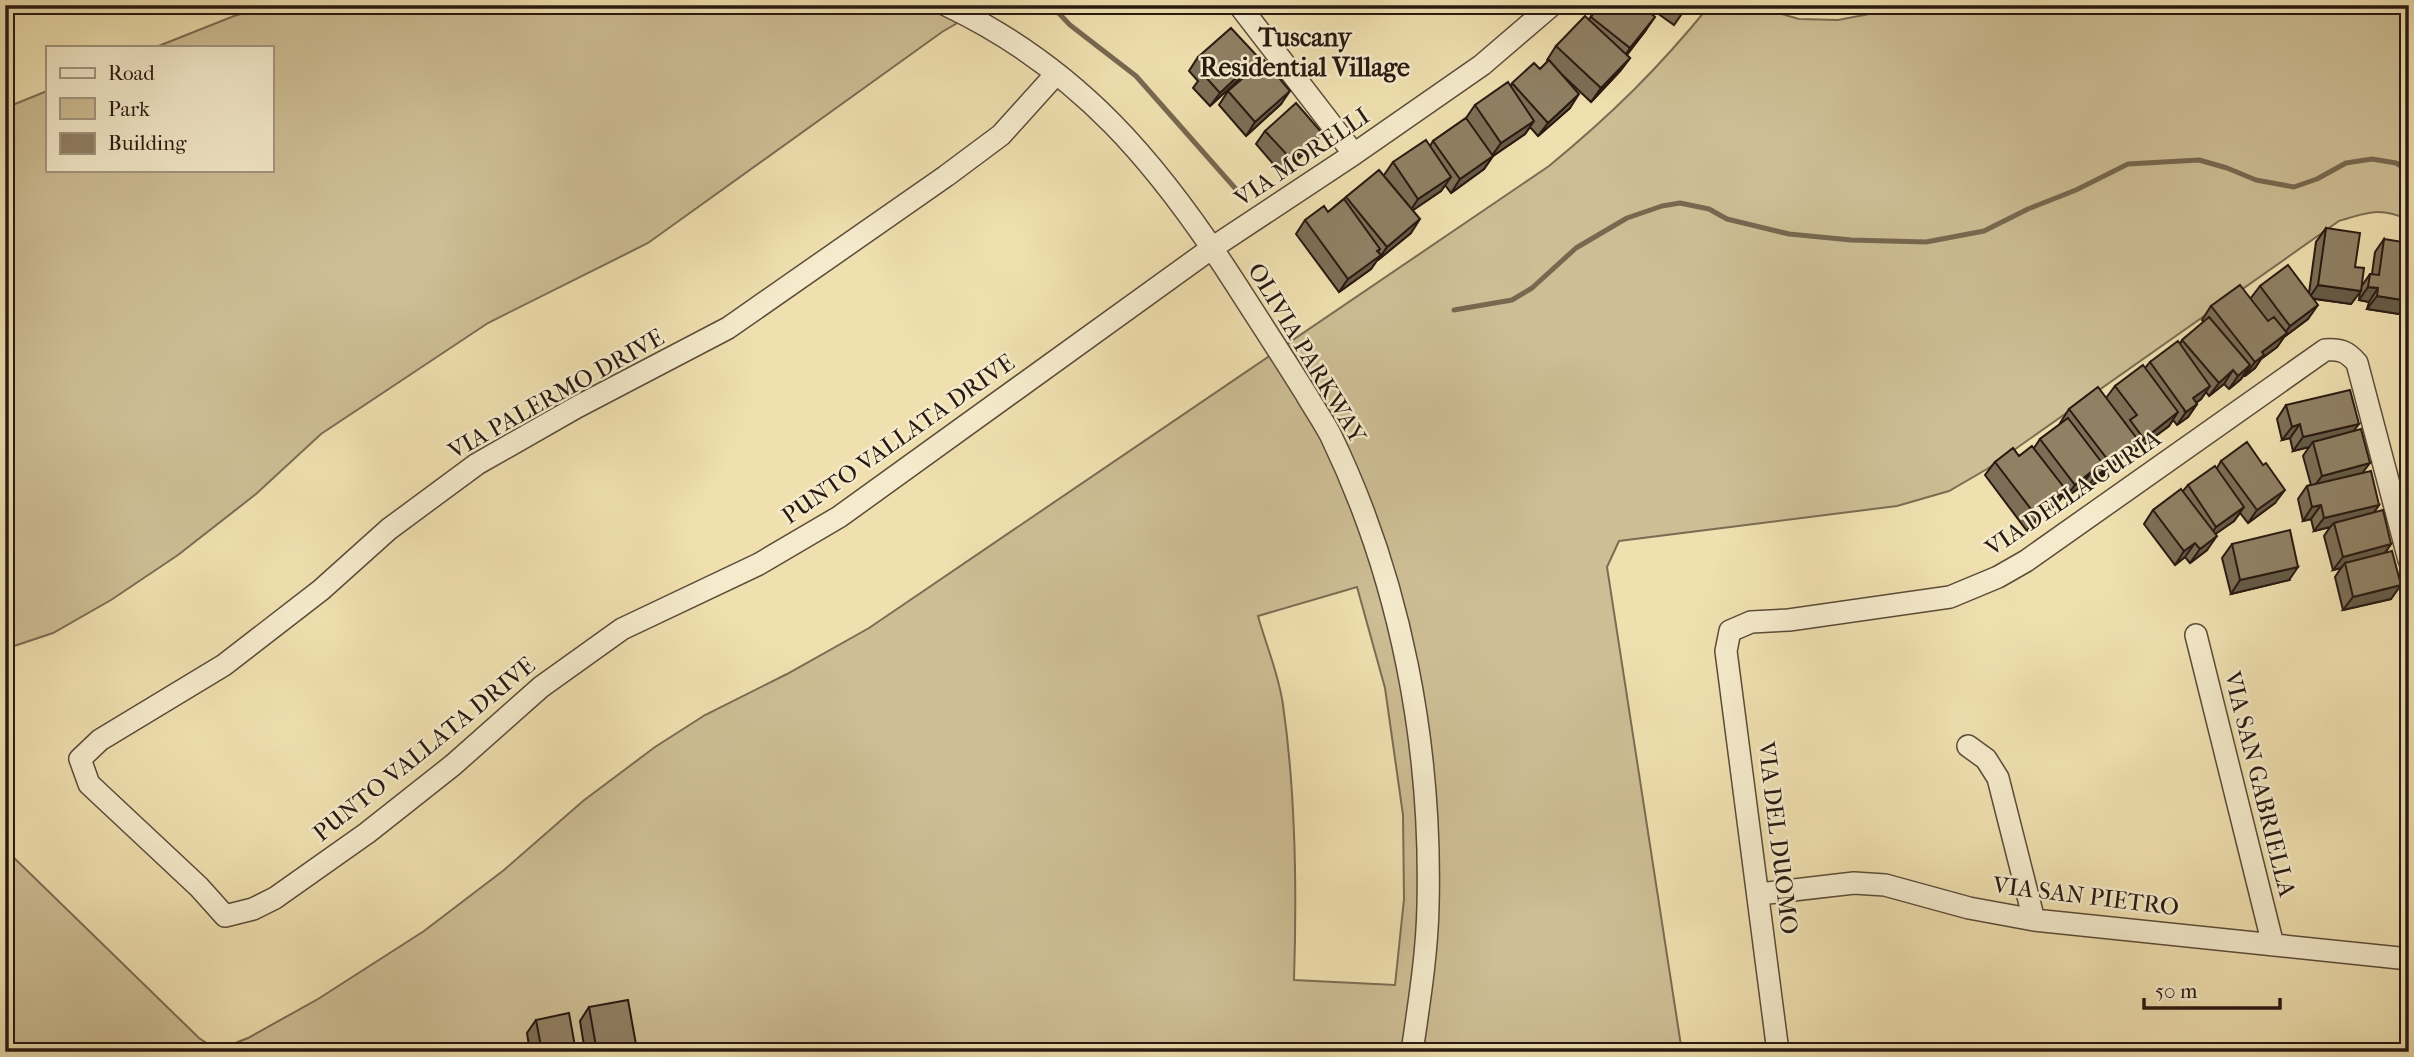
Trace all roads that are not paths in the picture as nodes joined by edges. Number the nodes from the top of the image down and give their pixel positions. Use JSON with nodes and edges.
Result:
{"nodes":[{"id":1,"x":946,"y":5,"type":"edge"},
{"id":2,"x":1240,"y":5,"type":"edge"},
{"id":3,"x":1552,"y":5,"type":"edge"},
{"id":4,"x":1056,"y":74,"type":"junction"},
{"id":5,"x":1354,"y":153,"type":"junction"},
{"id":6,"x":1212,"y":248,"type":"junction"},
{"id":7,"x":2409,"y":560,"type":"edge"},
{"id":8,"x":1730,"y":631,"type":"joint"},
{"id":9,"x":2196,"y":635,"type":"dead end"},
{"id":10,"x":1968,"y":746,"type":"dead end"},
{"id":11,"x":1759,"y":894,"type":"junction"},
{"id":12,"x":225,"y":916,"type":"joint"},
{"id":13,"x":2034,"y":919,"type":"junction"},
{"id":14,"x":2273,"y":945,"type":"junction"},
{"id":15,"x":2409,"y":959,"type":"edge"},
{"id":16,"x":1412,"y":1052,"type":"edge"},
{"id":17,"x":1778,"y":1052,"type":"edge"}],
"edges":[{"from":1,"to":4,"type":"street","name":"OLIVIA PARKWAY"},
{"from":2,"to":5,"type":"street"},
{"from":3,"to":5,"type":"street","name":"VIA MORELLI"},
{"from":4,"to":6,"type":"street","name":"OLIVIA PARKWAY"},
{"from":4,"to":12,"type":"street","name":"VIA PALERMO DRIVE"},
{"from":5,"to":6,"type":"street","name":"VIA MORELLI"},
{"from":6,"to":12,"type":"street","name":"PUNTO VALLATA DRIVE"},
{"from":6,"to":16,"type":"street","name":"OLIVIA PARKWAY"},
{"from":7,"to":8,"type":"street","name":"VIA DELLA CURIA"},
{"from":8,"to":11,"type":"street","name":"VIA DEL DUOMO"},
{"from":9,"to":14,"type":"street","name":"VIA SAN GABRIELLA"},
{"from":10,"to":13,"type":"street"},
{"from":11,"to":13,"type":"street","name":"VIA SAN PIETRO"},
{"from":11,"to":17,"type":"street","name":"VIA DEL DUOMO"},
{"from":13,"to":14,"type":"street","name":"VIA SAN PIETRO"},
{"from":14,"to":15,"type":"street","name":"VIA SAN PIETRO"}]}
